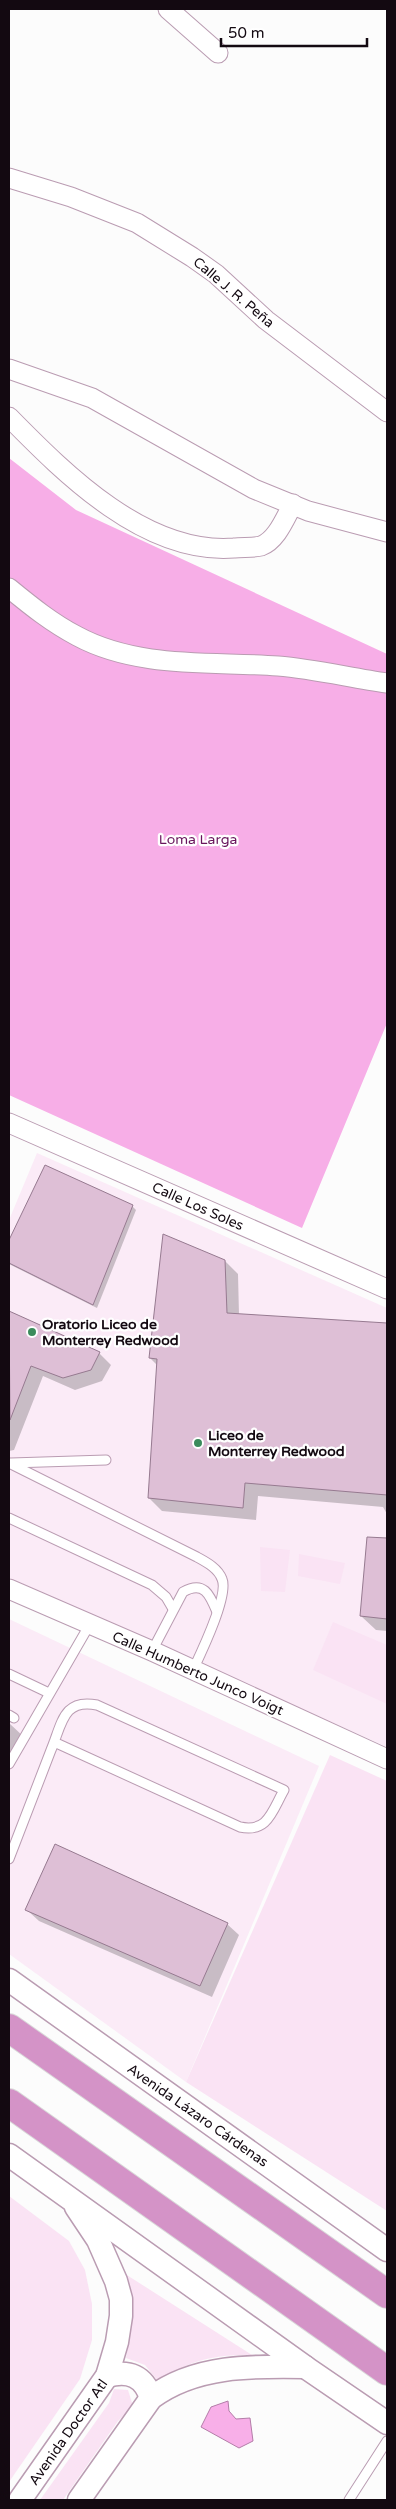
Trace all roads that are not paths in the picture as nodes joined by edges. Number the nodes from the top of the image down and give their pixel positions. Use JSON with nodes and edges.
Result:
{"nodes":[{"id":1,"x":168,"y":9,"type":"edge"},
{"id":2,"x":218,"y":53,"type":"dead end"},
{"id":3,"x":9,"y":178,"type":"edge"},
{"id":4,"x":9,"y":369,"type":"edge"},
{"id":5,"x":387,"y":412,"type":"edge"},
{"id":6,"x":9,"y":417,"type":"edge"},
{"id":7,"x":293,"y":504,"type":"junction"},
{"id":8,"x":387,"y":532,"type":"edge"},
{"id":9,"x":9,"y":588,"type":"edge"},
{"id":10,"x":387,"y":683,"type":"edge"},
{"id":11,"x":9,"y":1123,"type":"edge"},
{"id":12,"x":387,"y":1289,"type":"edge"},
{"id":13,"x":106,"y":1460,"type":"dead end"},
{"id":14,"x":9,"y":1463,"type":"edge"},
{"id":15,"x":9,"y":1518,"type":"edge"},
{"id":16,"x":9,"y":1589,"type":"edge"},
{"id":17,"x":172,"y":1609,"type":"junction"},
{"id":18,"x":217,"y":1612,"type":"junction"},
{"id":19,"x":90,"y":1624,"type":"junction"},
{"id":20,"x":152,"y":1651,"type":"junction"},
{"id":21,"x":193,"y":1670,"type":"junction"},
{"id":22,"x":9,"y":1674,"type":"edge"},
{"id":23,"x":49,"y":1693,"type":"junction"},
{"id":24,"x":54,"y":1742,"type":"junction"},
{"id":25,"x":387,"y":1759,"type":"edge"},
{"id":26,"x":9,"y":1764,"type":"edge"},
{"id":27,"x":9,"y":1859,"type":"edge"},
{"id":28,"x":9,"y":1980,"type":"edge"},
{"id":29,"x":9,"y":2028,"type":"edge"},
{"id":30,"x":9,"y":2103,"type":"edge"},
{"id":31,"x":9,"y":2155,"type":"edge"},
{"id":32,"x":68,"y":2196,"type":"junction"},
{"id":33,"x":387,"y":2250,"type":"edge"},
{"id":34,"x":387,"y":2294,"type":"edge"},
{"id":35,"x":305,"y":2367,"type":"junction"},
{"id":36,"x":387,"y":2371,"type":"edge"},
{"id":37,"x":107,"y":2376,"type":"junction"},
{"id":38,"x":150,"y":2398,"type":"junction"},
{"id":39,"x":387,"y":2423,"type":"edge"},
{"id":40,"x":387,"y":2441,"type":"edge"},
{"id":41,"x":20,"y":2500,"type":"edge"},
{"id":42,"x":80,"y":2500,"type":"edge"},
{"id":43,"x":349,"y":2500,"type":"edge"}],
"edges":[{"from":1,"to":2,"type":"street"},
{"from":3,"to":5,"type":"street","name":"Calle J. R. Peña"},
{"from":4,"to":7,"type":"street"},
{"from":6,"to":7,"type":"street"},
{"from":7,"to":8,"type":"street"},
{"from":9,"to":10,"type":"street"},
{"from":11,"to":12,"type":"street","name":"Calle Los Soles"},
{"from":13,"to":14,"type":"lane"},
{"from":14,"to":18,"type":"lane"},
{"from":15,"to":17,"type":"lane"},
{"from":16,"to":19,"type":"street","name":"Calle Humberto Junco Voigt"},
{"from":17,"to":18,"type":"lane"},
{"from":17,"to":20,"type":"lane"},
{"from":18,"to":21,"type":"lane"},
{"from":19,"to":20,"type":"street","name":"Calle Humberto Junco Voigt"},
{"from":19,"to":23,"type":"lane"},
{"from":20,"to":21,"type":"street","name":"Calle Humberto Junco Voigt"},
{"from":21,"to":25,"type":"street","name":"Calle Humberto Junco Voigt"},
{"from":22,"to":23,"type":"lane"},
{"from":23,"to":26,"type":"lane"},
{"from":24,"to":24,"type":"lane"},
{"from":24,"to":27,"type":"lane"},
{"from":28,"to":33,"type":"street","name":"Avenida Lázaro Cárdenas"},
{"from":29,"to":34,"type":"highway"},
{"from":30,"to":36,"type":"highway"},
{"from":31,"to":32,"type":"street"},
{"from":32,"to":35,"type":"street"},
{"from":32,"to":37,"type":"street","name":"Avenida Doctor Atl"},
{"from":35,"to":38,"type":"street"},
{"from":35,"to":39,"type":"street"},
{"from":37,"to":38,"type":"street"},
{"from":37,"to":41,"type":"street","name":"Avenida Doctor Atl"},
{"from":38,"to":42,"type":"street"},
{"from":40,"to":43,"type":"lane"}]}
